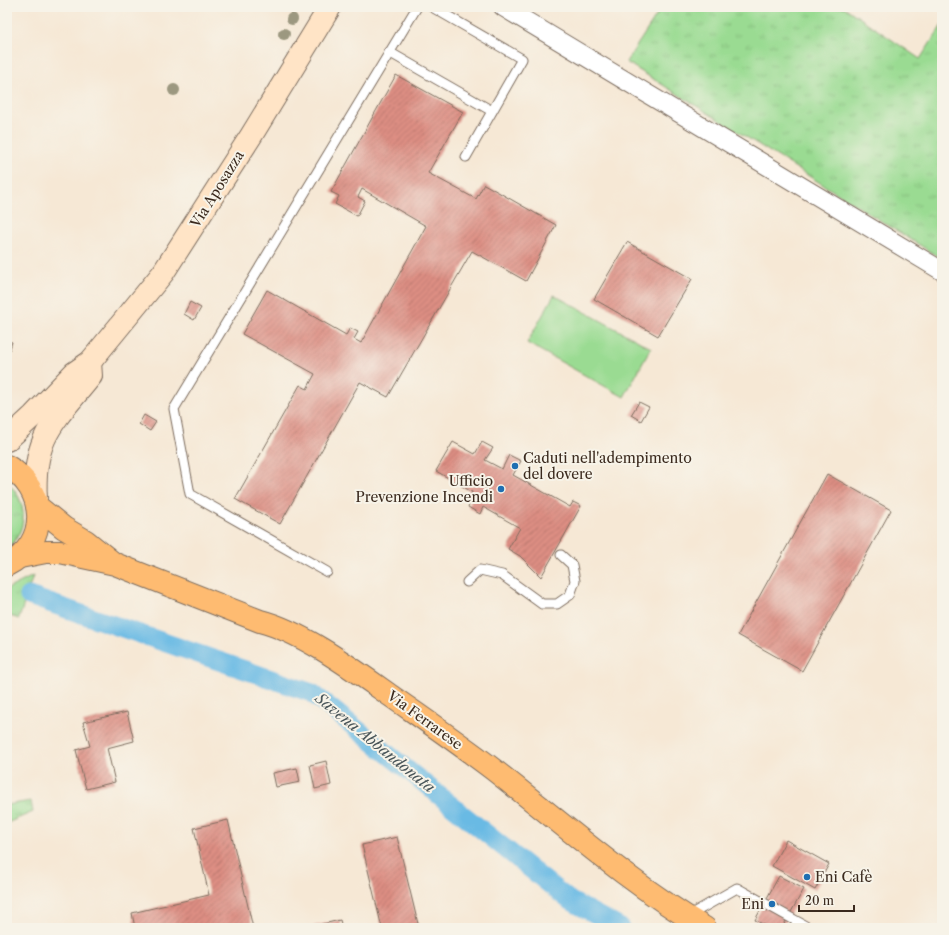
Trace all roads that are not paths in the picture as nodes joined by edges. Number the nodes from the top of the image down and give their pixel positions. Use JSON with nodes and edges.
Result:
{"nodes":[{"id":1,"x":330,"y":7,"type":"edge"},
{"id":2,"x":417,"y":7,"type":"edge"},
{"id":3,"x":432,"y":7,"type":"edge"},
{"id":4,"x":503,"y":7,"type":"edge"},
{"id":5,"x":389,"y":52,"type":"junction"},
{"id":6,"x":492,"y":111,"type":"junction"},
{"id":7,"x":466,"y":156,"type":"dead end"},
{"id":8,"x":942,"y":271,"type":"edge"},
{"id":9,"x":90,"y":362,"type":"junction"},
{"id":10,"x":7,"y":440,"type":"edge"},
{"id":11,"x":7,"y":466,"type":"edge"},
{"id":12,"x":37,"y":502,"type":"junction"},
{"id":13,"x":561,"y":555,"type":"dead end"},
{"id":14,"x":14,"y":561,"type":"edge"},
{"id":15,"x":115,"y":564,"type":"junction"},
{"id":16,"x":327,"y":572,"type":"dead end"},
{"id":17,"x":467,"y":582,"type":"dead end"},
{"id":18,"x":686,"y":917,"type":"junction"},
{"id":19,"x":705,"y":928,"type":"edge"},
{"id":20,"x":809,"y":928,"type":"edge"}],
"edges":[{"from":1,"to":9,"type":"street","name":"Via Aposazza"},
{"from":2,"to":5,"type":"lane"},
{"from":3,"to":6,"type":"lane"},
{"from":4,"to":8,"type":"street"},
{"from":5,"to":6,"type":"lane"},
{"from":5,"to":16,"type":"lane"},
{"from":6,"to":7,"type":"lane"},
{"from":9,"to":10,"type":"street","name":"Via Aposazza"},
{"from":9,"to":12,"type":"street"},
{"from":11,"to":12,"type":"main road"},
{"from":12,"to":14,"type":"main road"},
{"from":12,"to":15,"type":"main road"},
{"from":13,"to":17,"type":"lane"},
{"from":14,"to":15,"type":"main road"},
{"from":15,"to":18,"type":"main road","name":"Via Ferrarese"},
{"from":18,"to":19,"type":"main road","name":"Via Ferrarese"},
{"from":18,"to":20,"type":"lane"}]}
